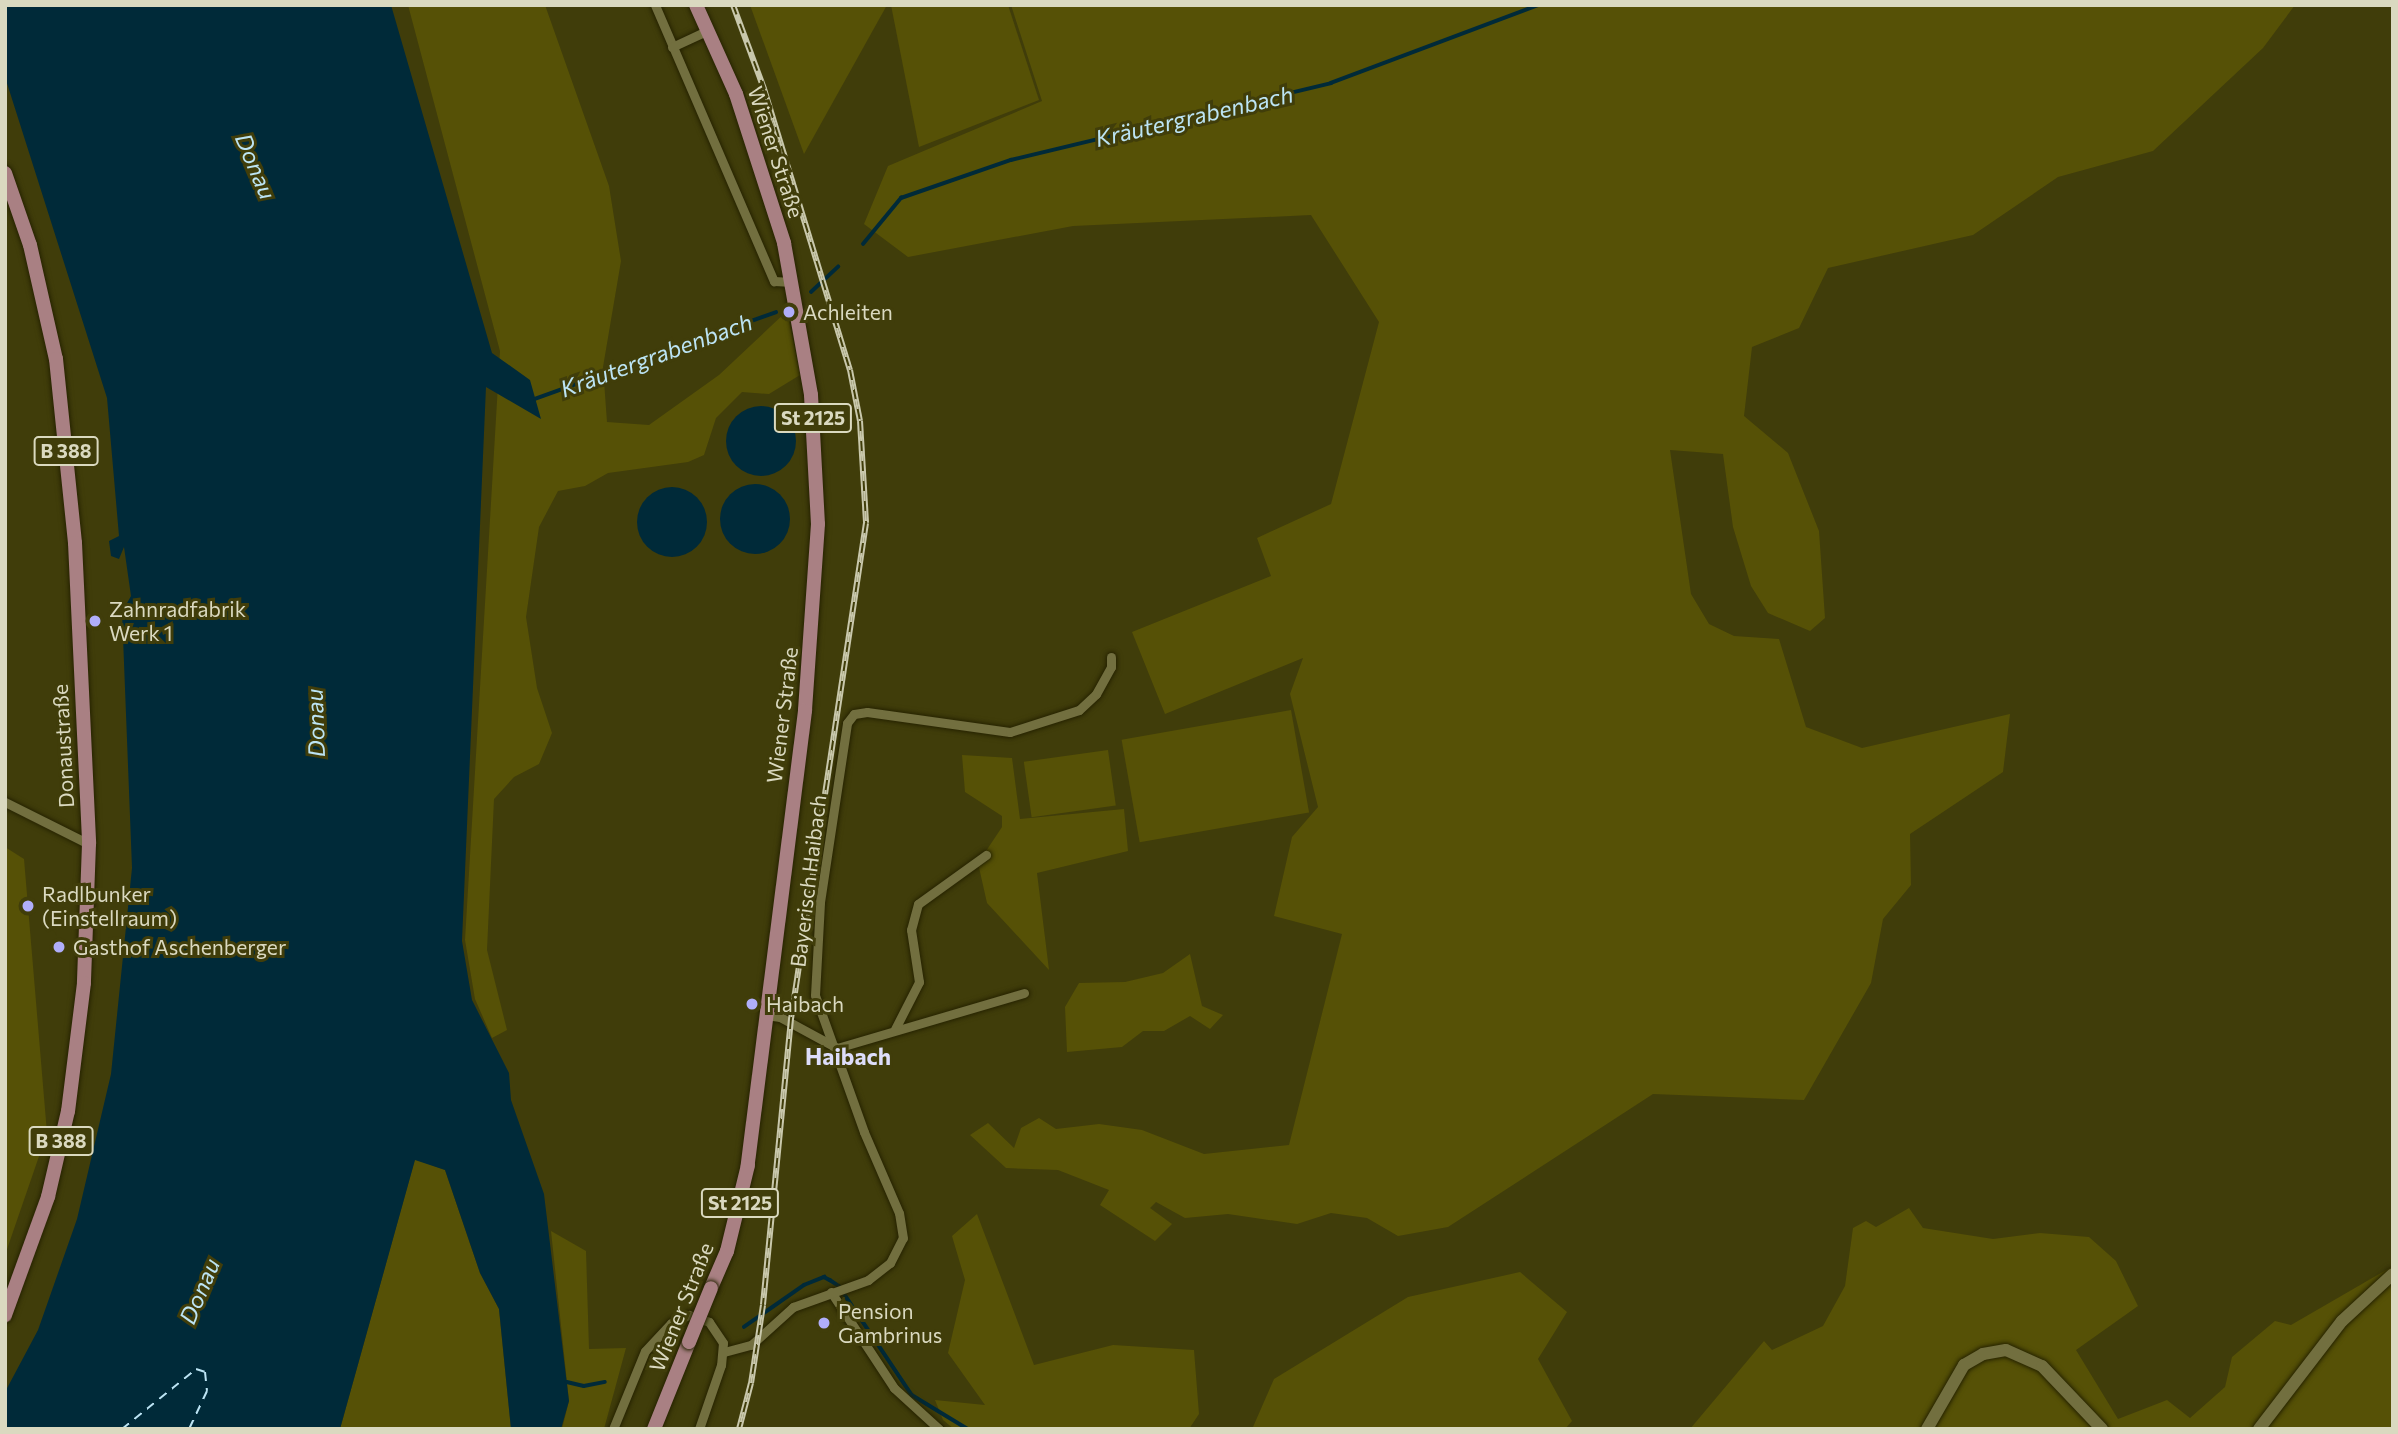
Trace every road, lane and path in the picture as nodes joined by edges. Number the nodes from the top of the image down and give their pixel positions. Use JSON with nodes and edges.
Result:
{"nodes":[{"id":1,"x":655,"y":5,"type":"edge"},
{"id":2,"x":696,"y":5,"type":"edge"},
{"id":3,"x":708,"y":30,"type":"junction"},
{"id":4,"x":672,"y":47,"type":"junction"},
{"id":5,"x":5,"y":173,"type":"edge"},
{"id":6,"x":792,"y":282,"type":"junction"},
{"id":7,"x":1111,"y":657,"type":"dead end"},
{"id":8,"x":5,"y":802,"type":"edge"},
{"id":9,"x":89,"y":845,"type":"junction"},
{"id":10,"x":986,"y":855,"type":"dead end"},
{"id":11,"x":1024,"y":993,"type":"dead end"},
{"id":12,"x":766,"y":1014,"type":"junction"},
{"id":13,"x":895,"y":1029,"type":"junction"},
{"id":14,"x":837,"y":1048,"type":"junction"},
{"id":15,"x":2393,"y":1273,"type":"edge"},
{"id":16,"x":834,"y":1291,"type":"junction"},
{"id":17,"x":5,"y":1315,"type":"edge"},
{"id":18,"x":724,"y":1352,"type":"junction"},
{"id":19,"x":613,"y":1429,"type":"edge"},
{"id":20,"x":654,"y":1429,"type":"edge"},
{"id":21,"x":699,"y":1429,"type":"edge"},
{"id":22,"x":939,"y":1429,"type":"edge"},
{"id":23,"x":1927,"y":1429,"type":"edge"},
{"id":24,"x":2102,"y":1429,"type":"edge"},
{"id":25,"x":2259,"y":1429,"type":"edge"}],
"edges":[{"from":1,"to":4,"type":"street"},
{"from":2,"to":3,"type":"main road","name":"Wiener Straße","number":"St 2125"},
{"from":3,"to":4,"type":"street"},
{"from":3,"to":6,"type":"main road","name":"Wiener Straße","number":"St 2125"},
{"from":4,"to":6,"type":"street"},
{"from":5,"to":9,"type":"main road","name":"Donaustraße","number":"B 388"},
{"from":6,"to":12,"type":"main road","name":"Wiener Straße","number":"St 2125"},
{"from":7,"to":14,"type":"street","name":"Bayerisch Haibach"},
{"from":8,"to":9,"type":"street"},
{"from":9,"to":17,"type":"main road","name":"Donaustraße","number":"B 388"},
{"from":10,"to":13,"type":"street"},
{"from":11,"to":13,"type":"street"},
{"from":12,"to":14,"type":"street"},
{"from":12,"to":20,"type":"main road","name":"Wiener Straße","number":"St 2125","bridge":true},
{"from":13,"to":14,"type":"street"},
{"from":14,"to":16,"type":"street","name":"Bayerisch Haibach"},
{"from":15,"to":25,"type":"main road"},
{"from":16,"to":18,"type":"street","name":"Bayerisch Haibach"},
{"from":16,"to":22,"type":"street"},
{"from":18,"to":19,"type":"street"},
{"from":18,"to":21,"type":"street"},
{"from":23,"to":24,"type":"main road"}]}
